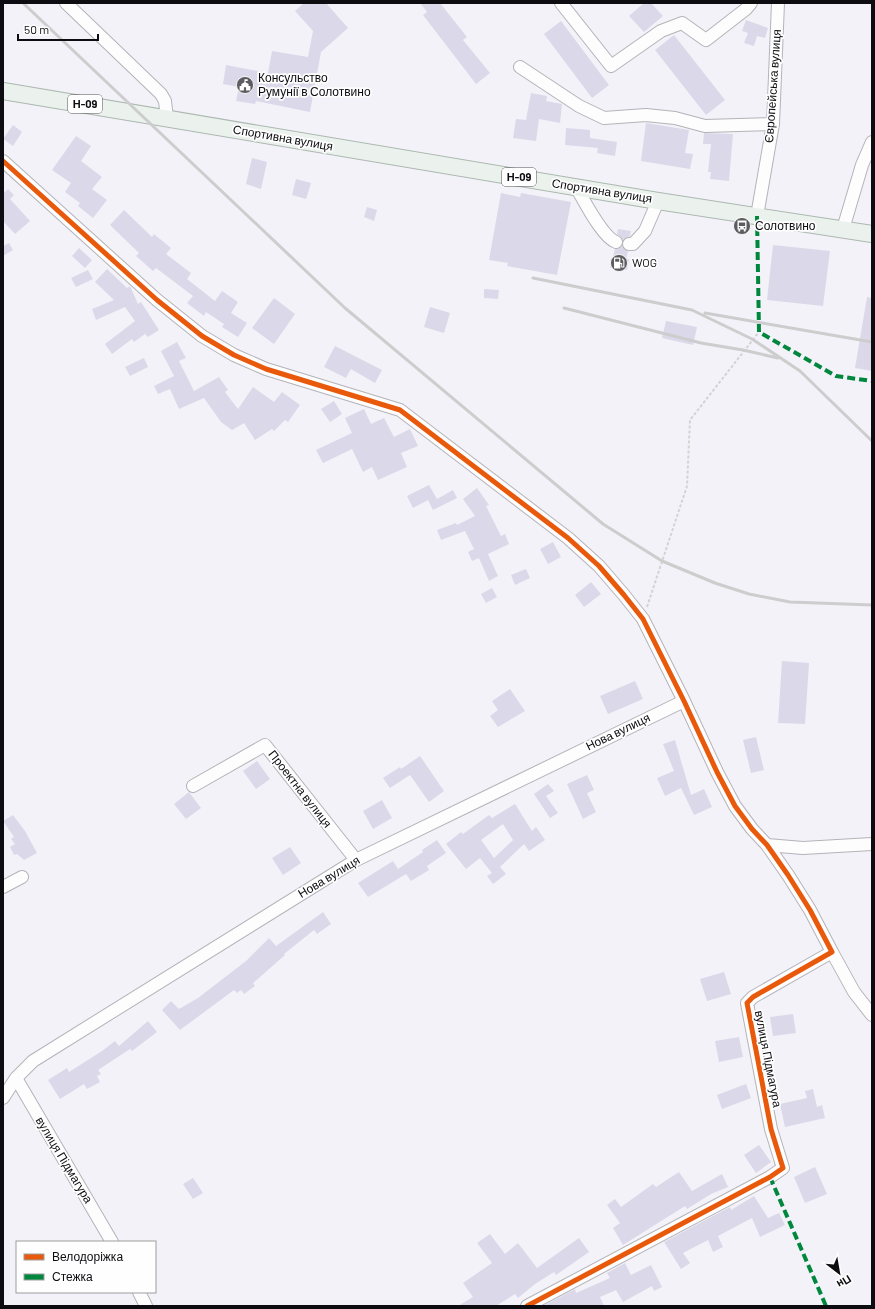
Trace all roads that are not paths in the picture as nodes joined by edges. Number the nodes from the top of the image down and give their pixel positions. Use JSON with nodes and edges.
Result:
{"nodes":[{"id":1,"x":66,"y":3,"type":"edge"},
{"id":2,"x":561,"y":3,"type":"edge"},
{"id":3,"x":751,"y":3,"type":"edge"},
{"id":4,"x":778,"y":3,"type":"edge"},
{"id":5,"x":520,"y":67,"type":"dead end"},
{"id":6,"x":3,"y":91,"type":"edge"},
{"id":7,"x":167,"y":118,"type":"junction"},
{"id":8,"x":772,"y":124,"type":"junction"},
{"id":9,"x":872,"y":142,"type":"edge"},
{"id":10,"x":3,"y":161,"type":"edge"},
{"id":11,"x":576,"y":187,"type":"junction"},
{"id":12,"x":658,"y":200,"type":"junction"},
{"id":13,"x":757,"y":216,"type":"junction"},
{"id":14,"x":843,"y":229,"type":"junction"},
{"id":15,"x":872,"y":234,"type":"edge"},
{"id":16,"x":616,"y":242,"type":"dead end"},
{"id":17,"x":629,"y":244,"type":"dead end"},
{"id":18,"x":684,"y":701,"type":"junction"},
{"id":19,"x":193,"y":786,"type":"dead end"},
{"id":20,"x":872,"y":844,"type":"edge"},
{"id":21,"x":767,"y":845,"type":"junction"},
{"id":22,"x":356,"y":860,"type":"junction"},
{"id":23,"x":22,"y":876,"type":"dead end"},
{"id":24,"x":3,"y":887,"type":"edge"},
{"id":25,"x":832,"y":952,"type":"junction"},
{"id":26,"x":872,"y":1015,"type":"edge"},
{"id":27,"x":16,"y":1078,"type":"junction"},
{"id":28,"x":3,"y":1098,"type":"edge"},
{"id":29,"x":111,"y":1241,"type":"edge"},
{"id":30,"x":139,"y":1293,"type":"edge"},
{"id":31,"x":146,"y":1306,"type":"edge"},
{"id":32,"x":527,"y":1306,"type":"edge"}],
"edges":[{"from":1,"to":7,"type":"street"},
{"from":2,"to":3,"type":"street"},
{"from":4,"to":8,"type":"street","name":"Європейська вулиця"},
{"from":5,"to":8,"type":"street"},
{"from":6,"to":7,"type":"main road","number":"Н-09"},
{"from":7,"to":11,"type":"main road","name":"Спортивна вулиця","number":"Н-09"},
{"from":8,"to":13,"type":"street","name":"Європейська вулиця"},
{"from":9,"to":14,"type":"street"},
{"from":10,"to":18,"type":"street"},
{"from":11,"to":12,"type":"main road","name":"Спортивна вулиця","number":"Н-09"},
{"from":11,"to":16,"type":"street"},
{"from":12,"to":13,"type":"main road","name":"Спортивна вулиця","number":"Н-09"},
{"from":12,"to":17,"type":"street"},
{"from":13,"to":14,"type":"main road","name":"Спортивна вулиця","number":"Н-09"},
{"from":14,"to":15,"type":"main road","name":"Спортивна вулиця","number":"Н-09"},
{"from":18,"to":21,"type":"street"},
{"from":18,"to":22,"type":"street","name":"Нова вулиця"},
{"from":19,"to":22,"type":"street","name":"Проектна вулиця"},
{"from":20,"to":21,"type":"street"},
{"from":21,"to":25,"type":"street"},
{"from":22,"to":27,"type":"street","name":"Нова вулиця"},
{"from":23,"to":24,"type":"street"},
{"from":25,"to":26,"type":"street"},
{"from":25,"to":32,"type":"street","name":"вулиця Підмагура"},
{"from":27,"to":28,"type":"street","name":"Нова вулиця"},
{"from":27,"to":29,"type":"street","name":"вулиця Підмагура"},
{"from":30,"to":31,"type":"street"}]}
